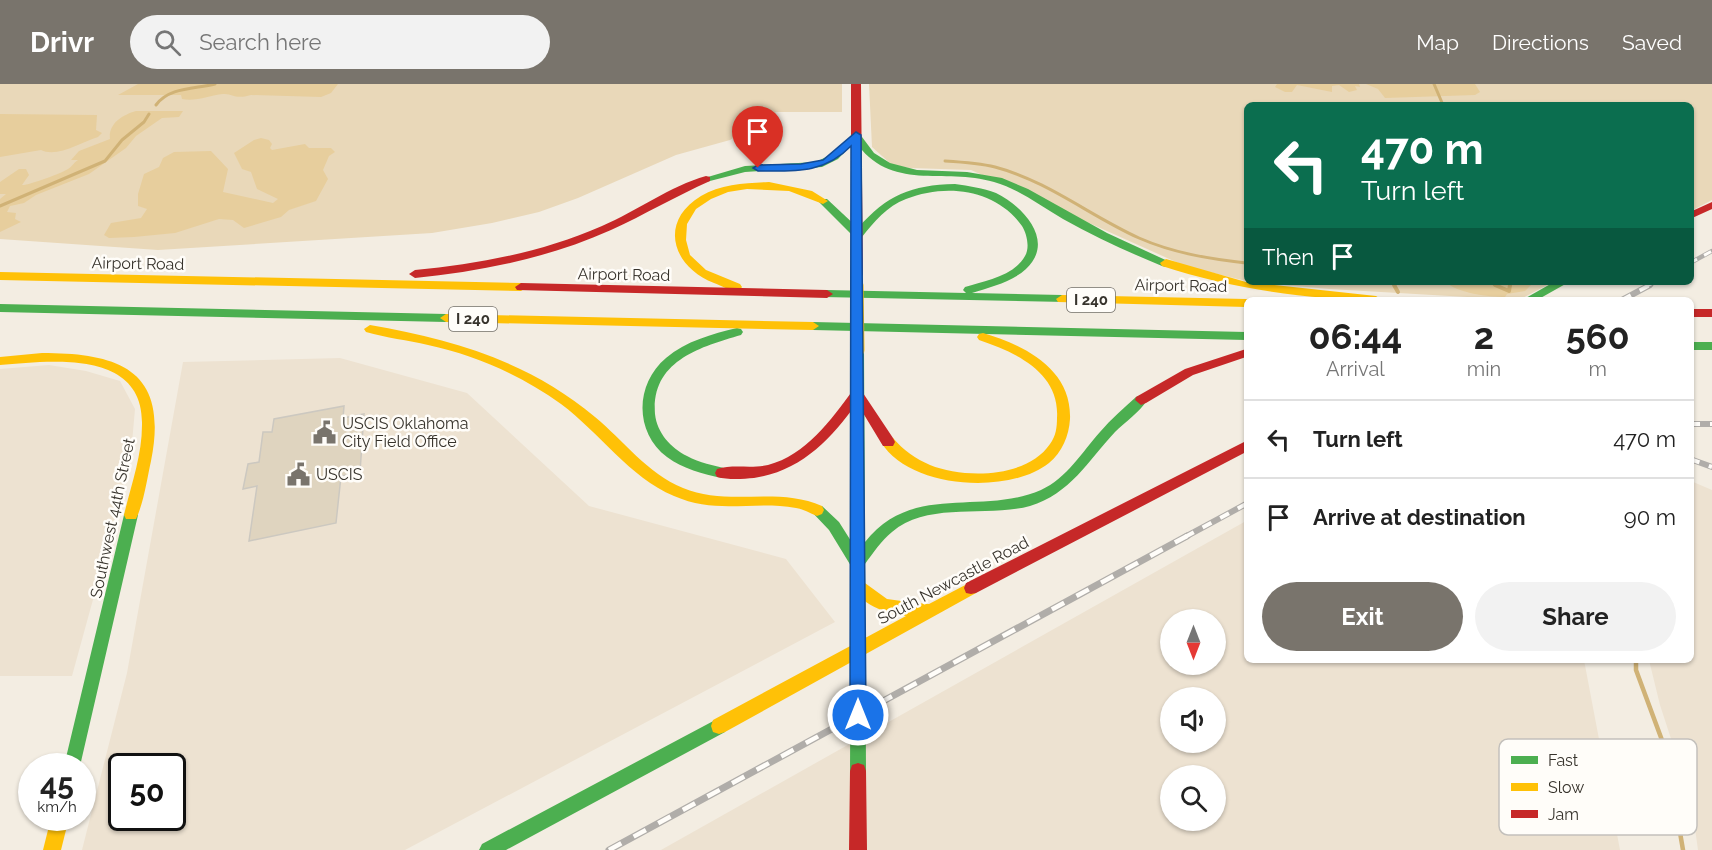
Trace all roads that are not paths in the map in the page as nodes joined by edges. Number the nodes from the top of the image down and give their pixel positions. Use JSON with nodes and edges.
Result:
{"nodes":[{"id":1,"x":856,"y":84,"type":"edge"},
{"id":2,"x":856,"y":135,"type":"junction"},
{"id":3,"x":1712,"y":205,"type":"edge"},
{"id":4,"x":1694,"y":214,"type":"edge"},
{"id":5,"x":858,"y":235,"type":"junction"},
{"id":6,"x":0,"y":276,"type":"edge"},
{"id":7,"x":291,"y":283,"type":"junction"},
{"id":8,"x":1244,"y":284,"type":"edge"},
{"id":9,"x":1250,"y":285,"type":"edge"},
{"id":10,"x":1557,"y":285,"type":"edge"},
{"id":11,"x":751,"y":293,"type":"junction"},
{"id":12,"x":935,"y":297,"type":"junction"},
{"id":13,"x":1349,"y":297,"type":"edge"},
{"id":14,"x":1534,"y":297,"type":"edge"},
{"id":15,"x":1244,"y":303,"type":"edge"},
{"id":16,"x":0,"y":308,"type":"edge"},
{"id":17,"x":174,"y":313,"type":"junction"},
{"id":18,"x":1694,"y":313,"type":"edge"},
{"id":19,"x":1712,"y":313,"type":"edge"},
{"id":20,"x":771,"y":325,"type":"junction"},
{"id":21,"x":959,"y":329,"type":"junction"},
{"id":22,"x":1244,"y":336,"type":"edge"},
{"id":23,"x":1694,"y":346,"type":"edge"},
{"id":24,"x":1712,"y":346,"type":"edge"},
{"id":25,"x":1244,"y":354,"type":"edge"},
{"id":26,"x":0,"y":361,"type":"edge"},
{"id":27,"x":857,"y":393,"type":"junction"},
{"id":28,"x":1244,"y":447,"type":"edge"},
{"id":29,"x":857,"y":564,"type":"junction"},
{"id":30,"x":858,"y":584,"type":"junction"},
{"id":31,"x":930,"y":610,"type":"junction"},
{"id":32,"x":858,"y":650,"type":"junction"},
{"id":33,"x":75,"y":753,"type":"edge"},
{"id":34,"x":57,"y":831,"type":"edge"},
{"id":35,"x":52,"y":850,"type":"edge"},
{"id":36,"x":488,"y":850,"type":"edge"},
{"id":37,"x":858,"y":850,"type":"edge"}],
"edges":[{"from":1,"to":2,"type":"main road"},
{"from":2,"to":5,"type":"main road"},
{"from":2,"to":7,"type":"main road"},
{"from":2,"to":8,"type":"main road"},
{"from":3,"to":4,"type":"main road"},
{"from":5,"to":11,"type":"main road"},
{"from":5,"to":12,"type":"main road"},
{"from":5,"to":27,"type":"main road","bridge":true},
{"from":6,"to":7,"type":"main road","name":"Airport Road","number":"I 240"},
{"from":7,"to":11,"type":"main road","name":"Airport Road","number":"I 240"},
{"from":9,"to":13,"type":"main road"},
{"from":10,"to":14,"type":"main road"},
{"from":11,"to":12,"type":"main road","name":"Airport Road","number":"I 240"},
{"from":12,"to":15,"type":"main road","name":"Airport Road","number":"I 240"},
{"from":16,"to":17,"type":"main road","number":"I 240"},
{"from":17,"to":20,"type":"main road","number":"I 240"},
{"from":17,"to":29,"type":"main road"},
{"from":18,"to":19,"type":"main road"},
{"from":20,"to":21,"type":"main road","number":"I 240"},
{"from":20,"to":27,"type":"main road"},
{"from":21,"to":22,"type":"main road","number":"I 240"},
{"from":21,"to":27,"type":"main road"},
{"from":23,"to":24,"type":"main road"},
{"from":25,"to":29,"type":"main road"},
{"from":26,"to":33,"type":"main road","name":"Southwest 44th Street"},
{"from":27,"to":29,"type":"main road"},
{"from":28,"to":31,"type":"main road","name":"South Newcastle Road"},
{"from":29,"to":30,"type":"main road"},
{"from":30,"to":31,"type":"main road"},
{"from":30,"to":32,"type":"main road"},
{"from":31,"to":32,"type":"main road","name":"South Newcastle Road"},
{"from":32,"to":36,"type":"main road","name":"South Newcastle Road"},
{"from":32,"to":37,"type":"main road"},
{"from":34,"to":35,"type":"main road"}]}
